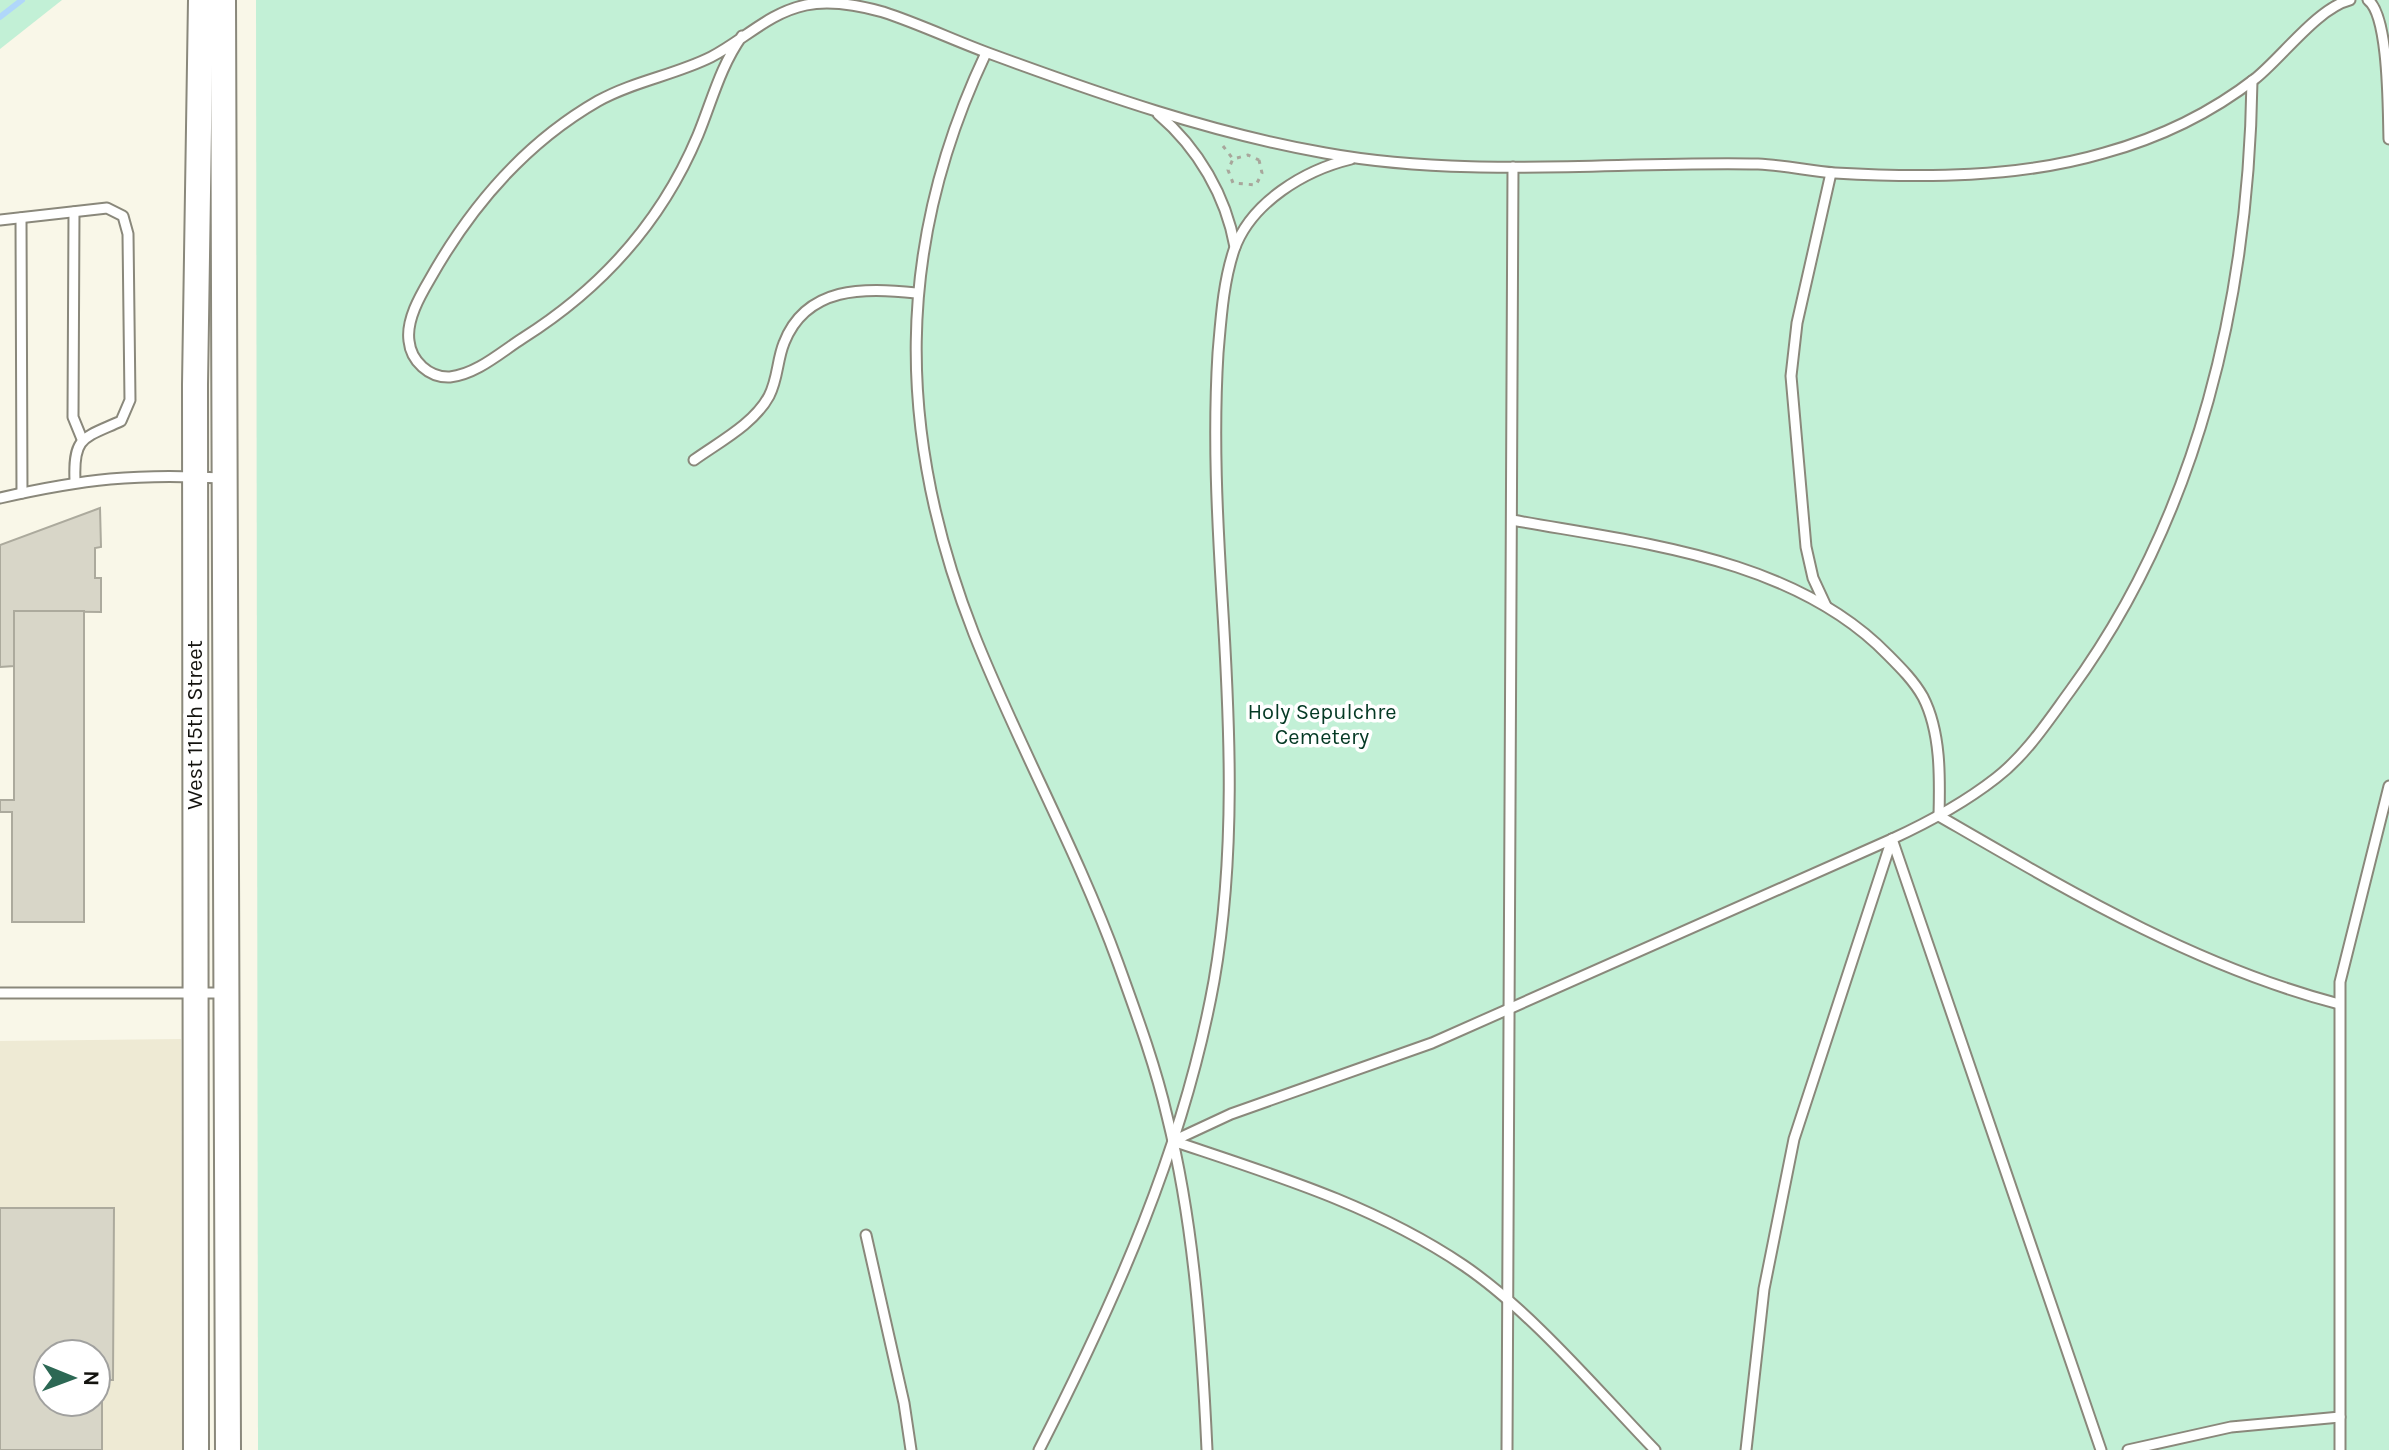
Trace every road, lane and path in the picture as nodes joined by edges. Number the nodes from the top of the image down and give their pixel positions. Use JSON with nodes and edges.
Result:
{"nodes":[{"id":1,"x":201,"y":0,"type":"edge"},
{"id":2,"x":223,"y":0,"type":"edge"},
{"id":3,"x":2350,"y":0,"type":"edge"},
{"id":4,"x":2368,"y":0,"type":"edge"},
{"id":5,"x":742,"y":36,"type":"junction"},
{"id":6,"x":986,"y":53,"type":"junction"},
{"id":7,"x":2252,"y":81,"type":"junction"},
{"id":8,"x":1155,"y":112,"type":"junction"},
{"id":9,"x":2389,"y":139,"type":"edge"},
{"id":10,"x":1279,"y":143,"type":"junction"},
{"id":11,"x":1359,"y":158,"type":"junction"},
{"id":12,"x":1259,"y":160,"type":"junction"},
{"id":13,"x":1513,"y":167,"type":"junction"},
{"id":14,"x":1831,"y":173,"type":"junction"},
{"id":15,"x":74,"y":212,"type":"junction"},
{"id":16,"x":21,"y":218,"type":"junction"},
{"id":17,"x":0,"y":220,"type":"edge"},
{"id":18,"x":1235,"y":247,"type":"junction"},
{"id":19,"x":916,"y":293,"type":"junction"},
{"id":20,"x":82,"y":439,"type":"junction"},
{"id":21,"x":694,"y":460,"type":"dead end"},
{"id":22,"x":195,"y":477,"type":"junction"},
{"id":23,"x":225,"y":478,"type":"junction"},
{"id":24,"x":75,"y":480,"type":"junction"},
{"id":25,"x":22,"y":493,"type":"junction"},
{"id":26,"x":0,"y":498,"type":"edge"},
{"id":27,"x":1512,"y":520,"type":"junction"},
{"id":28,"x":1826,"y":606,"type":"junction"},
{"id":29,"x":2389,"y":786,"type":"edge"},
{"id":30,"x":1939,"y":816,"type":"junction"},
{"id":31,"x":1892,"y":839,"type":"junction"},
{"id":32,"x":0,"y":993,"type":"edge"},
{"id":33,"x":195,"y":993,"type":"junction"},
{"id":34,"x":227,"y":993,"type":"junction"},
{"id":35,"x":2339,"y":1004,"type":"junction"},
{"id":36,"x":1510,"y":1009,"type":"junction"},
{"id":37,"x":1173,"y":1141,"type":"junction"},
{"id":38,"x":866,"y":1235,"type":"dead end"},
{"id":39,"x":1508,"y":1303,"type":"junction"},
{"id":40,"x":2340,"y":1417,"type":"junction"},
{"id":41,"x":196,"y":1450,"type":"edge"},
{"id":42,"x":228,"y":1450,"type":"edge"},
{"id":43,"x":911,"y":1450,"type":"edge"},
{"id":44,"x":1039,"y":1450,"type":"edge"},
{"id":45,"x":1207,"y":1450,"type":"edge"},
{"id":46,"x":1507,"y":1450,"type":"edge"},
{"id":47,"x":1655,"y":1450,"type":"edge"},
{"id":48,"x":1746,"y":1450,"type":"edge"},
{"id":49,"x":2101,"y":1450,"type":"edge"},
{"id":50,"x":2128,"y":1450,"type":"edge"},
{"id":51,"x":2340,"y":1450,"type":"edge"}],
"edges":[{"from":1,"to":22,"type":"street","name":"West 115th Street"},
{"from":2,"to":23,"type":"street","name":"West 115th Street"},
{"from":3,"to":7,"type":"lane"},
{"from":4,"to":9,"type":"lane"},
{"from":5,"to":5,"type":"lane"},
{"from":5,"to":6,"type":"lane"},
{"from":6,"to":8,"type":"lane"},
{"from":6,"to":19,"type":"lane"},
{"from":7,"to":14,"type":"lane"},
{"from":7,"to":30,"type":"lane"},
{"from":8,"to":10,"type":"lane"},
{"from":8,"to":18,"type":"lane"},
{"from":10,"to":11,"type":"lane"},
{"from":10,"to":12,"type":"path"},
{"from":11,"to":13,"type":"lane"},
{"from":11,"to":18,"type":"lane"},
{"from":12,"to":12,"type":"path"},
{"from":13,"to":14,"type":"lane"},
{"from":13,"to":27,"type":"lane"},
{"from":14,"to":28,"type":"lane"},
{"from":15,"to":16,"type":"lane"},
{"from":15,"to":20,"type":"lane"},
{"from":15,"to":20,"type":"lane"},
{"from":16,"to":17,"type":"lane"},
{"from":16,"to":25,"type":"lane"},
{"from":18,"to":37,"type":"lane"},
{"from":19,"to":21,"type":"lane"},
{"from":19,"to":37,"type":"lane"},
{"from":20,"to":24,"type":"lane"},
{"from":22,"to":23,"type":"lane"},
{"from":22,"to":24,"type":"lane"},
{"from":22,"to":33,"type":"street","name":"West 115th Street"},
{"from":23,"to":34,"type":"street","name":"West 115th Street"},
{"from":24,"to":25,"type":"lane"},
{"from":25,"to":26,"type":"lane"},
{"from":27,"to":28,"type":"lane"},
{"from":27,"to":36,"type":"lane"},
{"from":28,"to":30,"type":"lane"},
{"from":29,"to":35,"type":"lane"},
{"from":30,"to":31,"type":"lane"},
{"from":30,"to":35,"type":"lane"},
{"from":31,"to":36,"type":"lane"},
{"from":31,"to":48,"type":"lane"},
{"from":31,"to":49,"type":"lane"},
{"from":32,"to":33,"type":"lane"},
{"from":33,"to":34,"type":"lane"},
{"from":33,"to":41,"type":"street","name":"West 115th Street"},
{"from":34,"to":42,"type":"street","name":"West 115th Street"},
{"from":35,"to":40,"type":"lane"},
{"from":36,"to":37,"type":"lane"},
{"from":36,"to":39,"type":"lane"},
{"from":37,"to":39,"type":"lane"},
{"from":37,"to":44,"type":"lane"},
{"from":37,"to":45,"type":"lane"},
{"from":38,"to":43,"type":"lane"},
{"from":39,"to":46,"type":"lane"},
{"from":39,"to":47,"type":"lane"},
{"from":40,"to":50,"type":"lane"},
{"from":40,"to":51,"type":"lane"}]}
